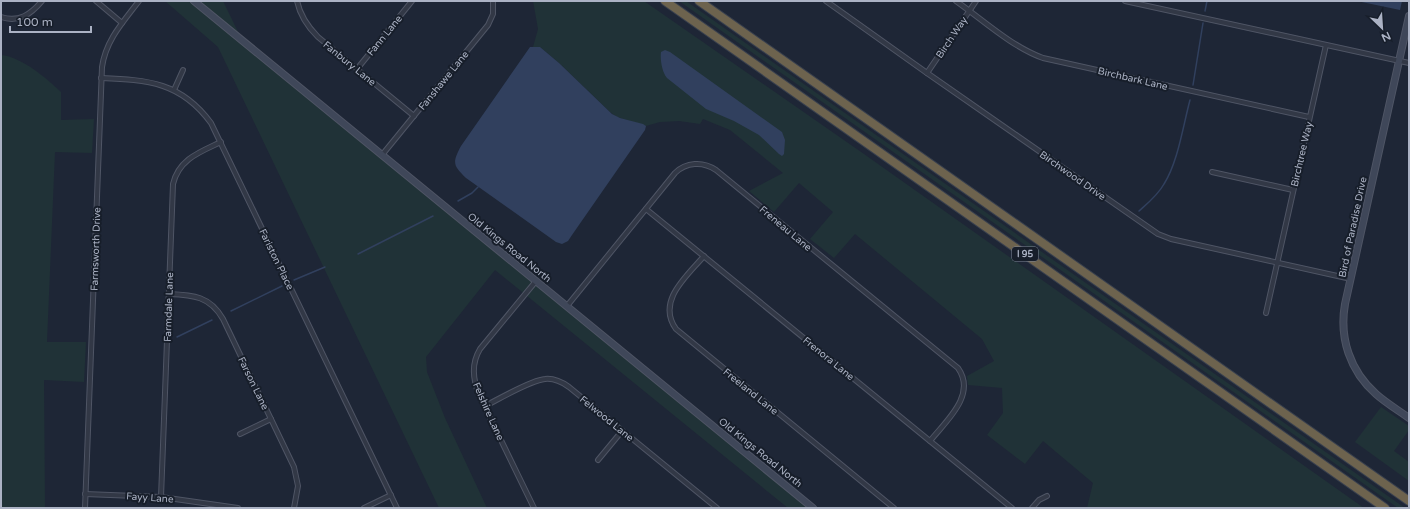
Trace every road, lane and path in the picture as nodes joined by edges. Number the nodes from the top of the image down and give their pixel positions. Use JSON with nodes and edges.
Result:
{"nodes":[{"id":1,"x":42,"y":1,"type":"edge"},
{"id":2,"x":96,"y":1,"type":"edge"},
{"id":3,"x":140,"y":1,"type":"edge"},
{"id":4,"x":194,"y":1,"type":"edge"},
{"id":5,"x":297,"y":1,"type":"edge"},
{"id":6,"x":412,"y":1,"type":"edge"},
{"id":7,"x":493,"y":1,"type":"edge"},
{"id":8,"x":665,"y":1,"type":"edge"},
{"id":9,"x":699,"y":1,"type":"edge"},
{"id":10,"x":826,"y":1,"type":"edge"},
{"id":11,"x":956,"y":1,"type":"edge"},
{"id":12,"x":976,"y":1,"type":"edge"},
{"id":13,"x":1125,"y":1,"type":"edge"},
{"id":14,"x":969,"y":10,"type":"junction"},
{"id":15,"x":1,"y":17,"type":"edge"},
{"id":16,"x":1409,"y":18,"type":"edge"},
{"id":17,"x":122,"y":22,"type":"junction"},
{"id":18,"x":1326,"y":45,"type":"junction"},
{"id":19,"x":1399,"y":60,"type":"junction"},
{"id":20,"x":1409,"y":63,"type":"edge"},
{"id":21,"x":357,"y":69,"type":"junction"},
{"id":22,"x":183,"y":70,"type":"dead end"},
{"id":23,"x":927,"y":73,"type":"junction"},
{"id":24,"x":101,"y":78,"type":"junction"},
{"id":25,"x":174,"y":90,"type":"junction"},
{"id":26,"x":414,"y":116,"type":"junction"},
{"id":27,"x":1309,"y":117,"type":"junction"},
{"id":28,"x":221,"y":142,"type":"junction"},
{"id":29,"x":382,"y":155,"type":"junction"},
{"id":30,"x":1212,"y":172,"type":"dead end"},
{"id":31,"x":1293,"y":190,"type":"junction"},
{"id":32,"x":646,"y":209,"type":"junction"},
{"id":33,"x":704,"y":256,"type":"junction"},
{"id":34,"x":1277,"y":262,"type":"junction"},
{"id":35,"x":1351,"y":279,"type":"junction"},
{"id":36,"x":536,"y":281,"type":"junction"},
{"id":37,"x":169,"y":294,"type":"junction"},
{"id":38,"x":567,"y":306,"type":"junction"},
{"id":39,"x":1266,"y":313,"type":"dead end"},
{"id":40,"x":485,"y":406,"type":"junction"},
{"id":41,"x":1409,"y":418,"type":"edge"},
{"id":42,"x":271,"y":419,"type":"junction"},
{"id":43,"x":622,"y":431,"type":"junction"},
{"id":44,"x":240,"y":434,"type":"dead end"},
{"id":45,"x":930,"y":441,"type":"junction"},
{"id":46,"x":598,"y":460,"type":"dead end"},
{"id":47,"x":85,"y":494,"type":"junction"},
{"id":48,"x":390,"y":495,"type":"junction"},
{"id":49,"x":1047,"y":496,"type":"dead end"},
{"id":50,"x":161,"y":497,"type":"junction"},
{"id":51,"x":1409,"y":501,"type":"edge"},
{"id":52,"x":85,"y":508,"type":"edge"},
{"id":53,"x":238,"y":508,"type":"edge"},
{"id":54,"x":294,"y":508,"type":"edge"},
{"id":55,"x":364,"y":508,"type":"edge"},
{"id":56,"x":397,"y":508,"type":"edge"},
{"id":57,"x":534,"y":508,"type":"edge"},
{"id":58,"x":717,"y":508,"type":"edge"},
{"id":59,"x":813,"y":508,"type":"edge"},
{"id":60,"x":894,"y":508,"type":"edge"},
{"id":61,"x":1012,"y":508,"type":"edge"},
{"id":62,"x":1032,"y":508,"type":"edge"},
{"id":63,"x":1385,"y":508,"type":"edge"}],
"edges":[{"from":1,"to":15,"type":"street"},
{"from":2,"to":17,"type":"street"},
{"from":3,"to":17,"type":"street","name":"Farmsworth Drive"},
{"from":4,"to":29,"type":"street","name":"Old Kings Road North"},
{"from":5,"to":21,"type":"street","name":"Fanbury Lane"},
{"from":6,"to":21,"type":"street","name":"Fann Lane"},
{"from":7,"to":26,"type":"street","name":"Fanshawe Lane"},
{"from":8,"to":63,"type":"highway","number":"I 95"},
{"from":9,"to":51,"type":"highway","number":"I 95"},
{"from":10,"to":23,"type":"street","name":"Birchwood Drive"},
{"from":11,"to":14,"type":"street","name":"Birchbark Lane"},
{"from":12,"to":14,"type":"street","name":"Birch Way"},
{"from":13,"to":18,"type":"street"},
{"from":14,"to":23,"type":"street","name":"Birch Way"},
{"from":14,"to":27,"type":"street","name":"Birchbark Lane"},
{"from":16,"to":19,"type":"street","name":"Bird of Paradise Drive"},
{"from":17,"to":24,"type":"street","name":"Farmsworth Drive"},
{"from":18,"to":19,"type":"street"},
{"from":18,"to":27,"type":"street","name":"Birchtree Way"},
{"from":19,"to":20,"type":"street"},
{"from":19,"to":35,"type":"street","name":"Bird of Paradise Drive"},
{"from":21,"to":26,"type":"street","name":"Fanbury Lane"},
{"from":22,"to":25,"type":"street"},
{"from":23,"to":34,"type":"street","name":"Birchwood Drive"},
{"from":24,"to":25,"type":"street","name":"Fariston Place"},
{"from":24,"to":47,"type":"street","name":"Farmsworth Drive"},
{"from":25,"to":28,"type":"street","name":"Fariston Place"},
{"from":26,"to":29,"type":"street","name":"Fanshawe Lane"},
{"from":27,"to":31,"type":"street","name":"Birchtree Way"},
{"from":28,"to":37,"type":"street","name":"Farmdale Lane"},
{"from":28,"to":48,"type":"street","name":"Fariston Place"},
{"from":29,"to":36,"type":"street","name":"Old Kings Road North"},
{"from":30,"to":31,"type":"street"},
{"from":31,"to":34,"type":"street","name":"Birchtree Way"},
{"from":32,"to":33,"type":"street","name":"Frenora Lane"},
{"from":32,"to":38,"type":"street","name":"Freneau Lane"},
{"from":32,"to":45,"type":"street","name":"Freneau Lane"},
{"from":33,"to":45,"type":"street","name":"Frenora Lane"},
{"from":33,"to":60,"type":"street","name":"Freeland Lane"},
{"from":34,"to":35,"type":"street","name":"Birchwood Drive"},
{"from":34,"to":39,"type":"street","name":"Birchtree Way"},
{"from":35,"to":41,"type":"street","name":"Bird of Paradise Drive"},
{"from":36,"to":38,"type":"street","name":"Old Kings Road North"},
{"from":36,"to":40,"type":"street","name":"Felshire Lane"},
{"from":37,"to":42,"type":"street","name":"Farson Lane"},
{"from":37,"to":50,"type":"street","name":"Farmdale Lane"},
{"from":38,"to":59,"type":"street","name":"Old Kings Road North"},
{"from":40,"to":43,"type":"street","name":"Felwood Lane"},
{"from":40,"to":57,"type":"street","name":"Felshire Lane"},
{"from":42,"to":44,"type":"street"},
{"from":42,"to":54,"type":"street","name":"Farson Lane"},
{"from":43,"to":46,"type":"street"},
{"from":43,"to":58,"type":"street","name":"Felwood Lane"},
{"from":45,"to":61,"type":"street","name":"Frenora Lane"},
{"from":47,"to":50,"type":"street","name":"Fayy Lane"},
{"from":47,"to":52,"type":"street","name":"Farmsworth Drive"},
{"from":48,"to":55,"type":"street"},
{"from":48,"to":56,"type":"street","name":"Fariston Place"},
{"from":49,"to":62,"type":"street"},
{"from":50,"to":53,"type":"street","name":"Fayy Lane"}]}
